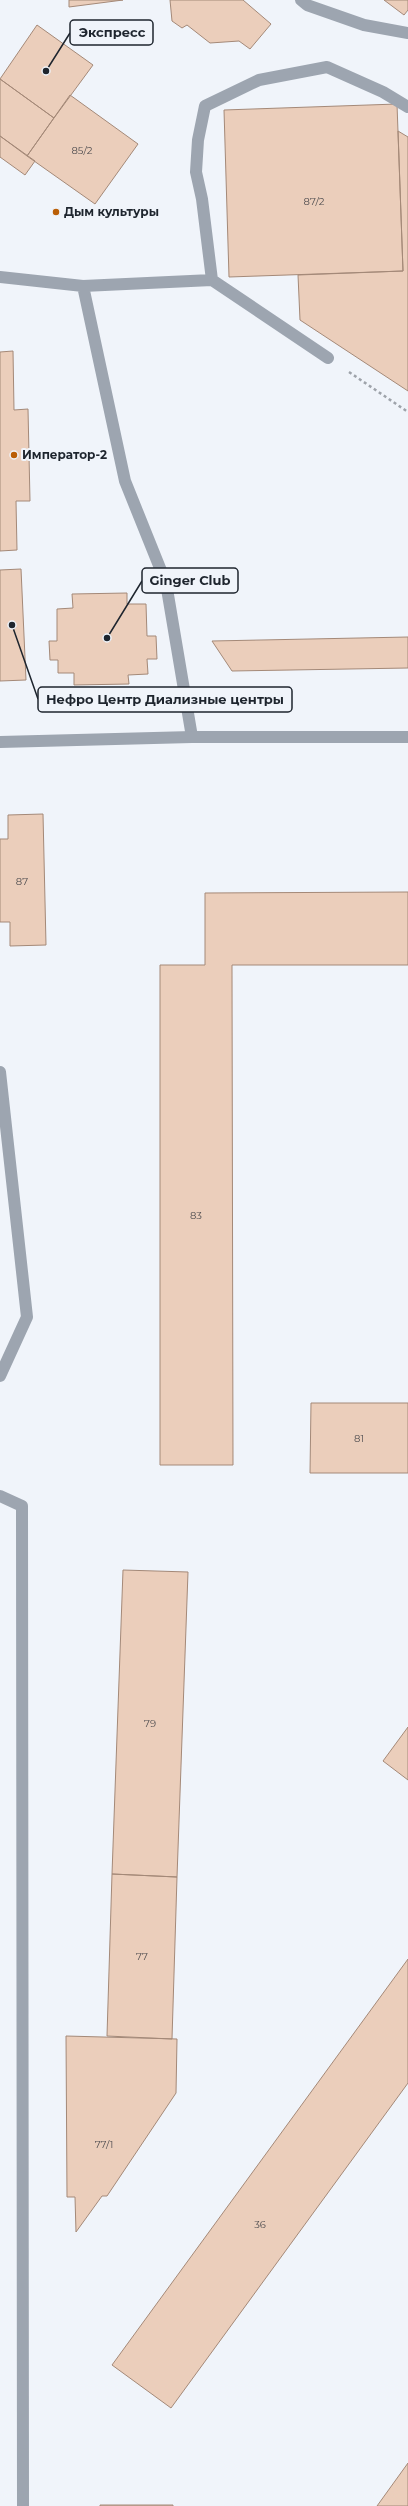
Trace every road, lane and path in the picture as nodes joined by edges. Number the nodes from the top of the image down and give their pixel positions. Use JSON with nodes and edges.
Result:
{"nodes":[{"id":1,"x":301,"y":0,"type":"edge"},
{"id":2,"x":408,"y":33,"type":"edge"},
{"id":3,"x":408,"y":107,"type":"edge"},
{"id":4,"x":0,"y":277,"type":"edge"},
{"id":5,"x":212,"y":280,"type":"junction"},
{"id":6,"x":83,"y":286,"type":"junction"},
{"id":7,"x":328,"y":358,"type":"joint"},
{"id":8,"x":408,"y":412,"type":"edge"},
{"id":9,"x":408,"y":736,"type":"edge"},
{"id":10,"x":192,"y":737,"type":"junction"},
{"id":11,"x":0,"y":742,"type":"edge"},
{"id":12,"x":0,"y":1072,"type":"edge"},
{"id":13,"x":0,"y":1376,"type":"edge"},
{"id":14,"x":0,"y":1496,"type":"edge"},
{"id":15,"x":23,"y":2506,"type":"edge"}],
"edges":[{"from":1,"to":2,"type":"street"},
{"from":3,"to":5,"type":"street"},
{"from":4,"to":6,"type":"street"},
{"from":5,"to":6,"type":"street"},
{"from":5,"to":7,"type":"street"},
{"from":6,"to":10,"type":"street"},
{"from":7,"to":8,"type":"path"},
{"from":9,"to":10,"type":"street"},
{"from":10,"to":11,"type":"street"},
{"from":12,"to":13,"type":"street"},
{"from":14,"to":15,"type":"street"}]}
